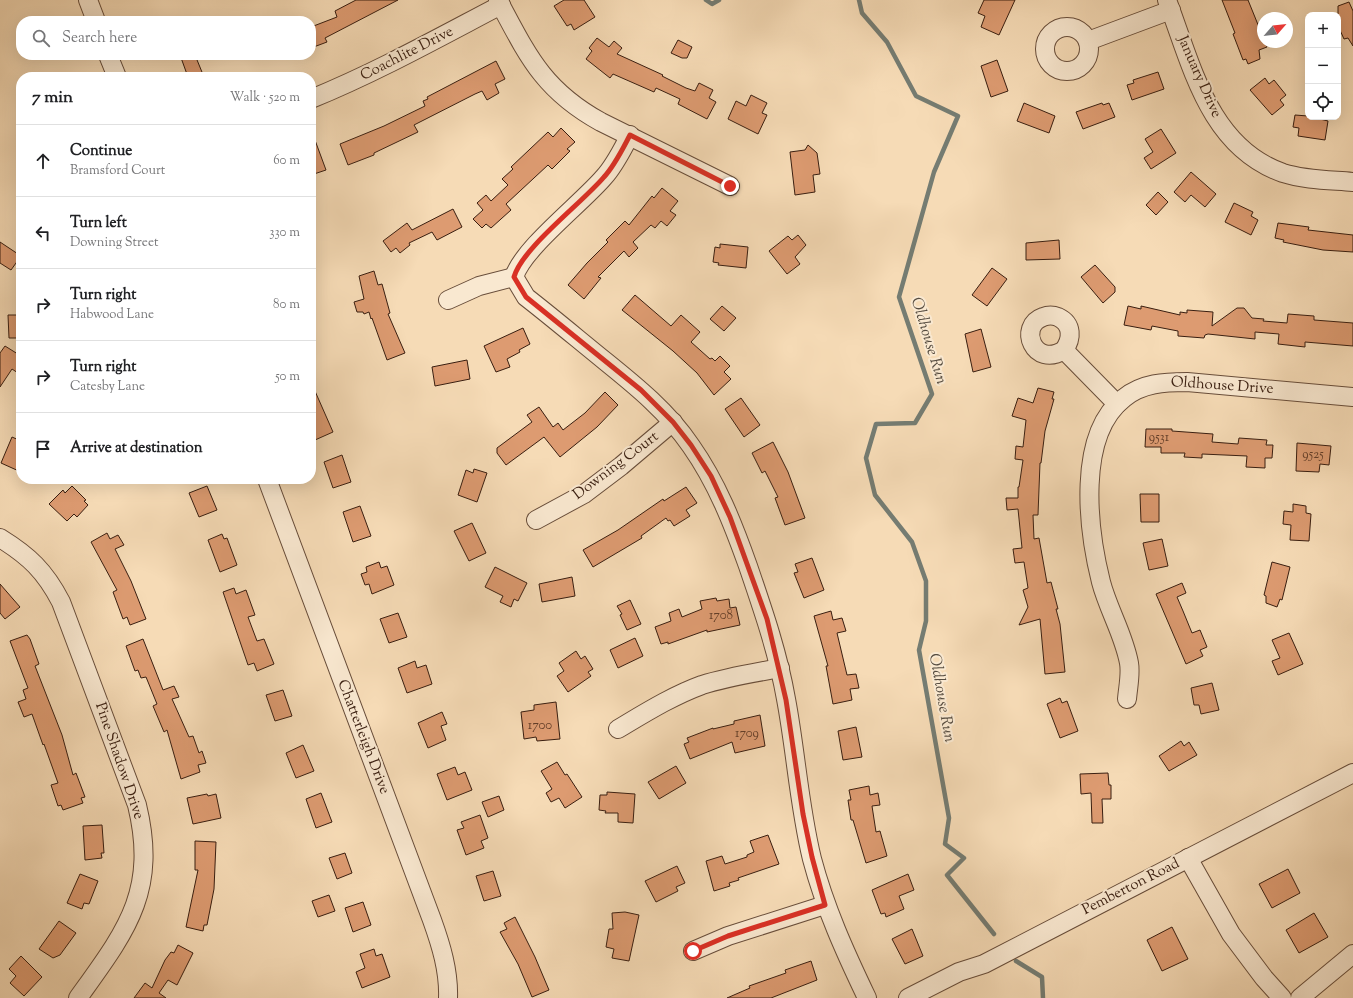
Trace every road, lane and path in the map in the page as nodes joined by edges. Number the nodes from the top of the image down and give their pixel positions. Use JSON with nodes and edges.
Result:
{"nodes":[{"id":1,"x":88,"y":0,"type":"edge"},
{"id":2,"x":499,"y":3,"type":"edge"},
{"id":3,"x":1169,"y":5,"type":"edge"},
{"id":4,"x":94,"y":16,"type":"edge"},
{"id":5,"x":1088,"y":41,"type":"dead end"},
{"id":6,"x":110,"y":60,"type":"edge"},
{"id":7,"x":115,"y":72,"type":"edge"},
{"id":8,"x":316,"y":97,"type":"edge"},
{"id":9,"x":630,"y":135,"type":"junction"},
{"id":10,"x":1353,"y":182,"type":"edge"},
{"id":11,"x":730,"y":186,"type":"dead end"},
{"id":12,"x":514,"y":277,"type":"junction"},
{"id":13,"x":448,"y":300,"type":"dead end"},
{"id":14,"x":1064,"y":350,"type":"dead end"},
{"id":15,"x":1353,"y":397,"type":"edge"},
{"id":16,"x":1117,"y":404,"type":"junction"},
{"id":17,"x":673,"y":422,"type":"junction"},
{"id":18,"x":269,"y":484,"type":"edge"},
{"id":19,"x":536,"y":520,"type":"dead end"},
{"id":20,"x":0,"y":538,"type":"edge"},
{"id":21,"x":780,"y":668,"type":"junction"},
{"id":22,"x":1127,"y":699,"type":"dead end"},
{"id":23,"x":618,"y":729,"type":"dead end"},
{"id":24,"x":1353,"y":773,"type":"edge"},
{"id":25,"x":1188,"y":858,"type":"junction"},
{"id":26,"x":825,"y":905,"type":"junction"},
{"id":27,"x":693,"y":951,"type":"dead end"},
{"id":28,"x":1353,"y":954,"type":"edge"},
{"id":29,"x":78,"y":998,"type":"edge"},
{"id":30,"x":448,"y":998,"type":"edge"},
{"id":31,"x":867,"y":998,"type":"edge"},
{"id":32,"x":908,"y":998,"type":"edge"},
{"id":33,"x":1282,"y":998,"type":"edge"},
{"id":34,"x":1300,"y":998,"type":"edge"}],
"edges":[{"from":1,"to":4,"type":"street"},
{"from":2,"to":8,"type":"street","name":"Coachlite Drive"},
{"from":2,"to":9,"type":"street"},
{"from":3,"to":5,"type":"street"},
{"from":3,"to":10,"type":"street","name":"January Drive"},
{"from":6,"to":7,"type":"street"},
{"from":9,"to":11,"type":"street"},
{"from":9,"to":12,"type":"street"},
{"from":12,"to":13,"type":"street"},
{"from":12,"to":17,"type":"street"},
{"from":14,"to":16,"type":"street"},
{"from":15,"to":16,"type":"street","name":"Oldhouse Drive"},
{"from":16,"to":22,"type":"street","name":"Oldhouse Drive"},
{"from":17,"to":19,"type":"street","name":"Downing Court"},
{"from":17,"to":21,"type":"street"},
{"from":18,"to":30,"type":"street","name":"Chatterleigh Drive"},
{"from":20,"to":29,"type":"street","name":"Pine Shadow Drive"},
{"from":21,"to":23,"type":"street"},
{"from":21,"to":26,"type":"street"},
{"from":24,"to":25,"type":"street","name":"Pemberton Road"},
{"from":25,"to":32,"type":"street","name":"Pemberton Road"},
{"from":25,"to":33,"type":"street"},
{"from":26,"to":27,"type":"street"},
{"from":26,"to":31,"type":"street"},
{"from":28,"to":34,"type":"street"}]}
